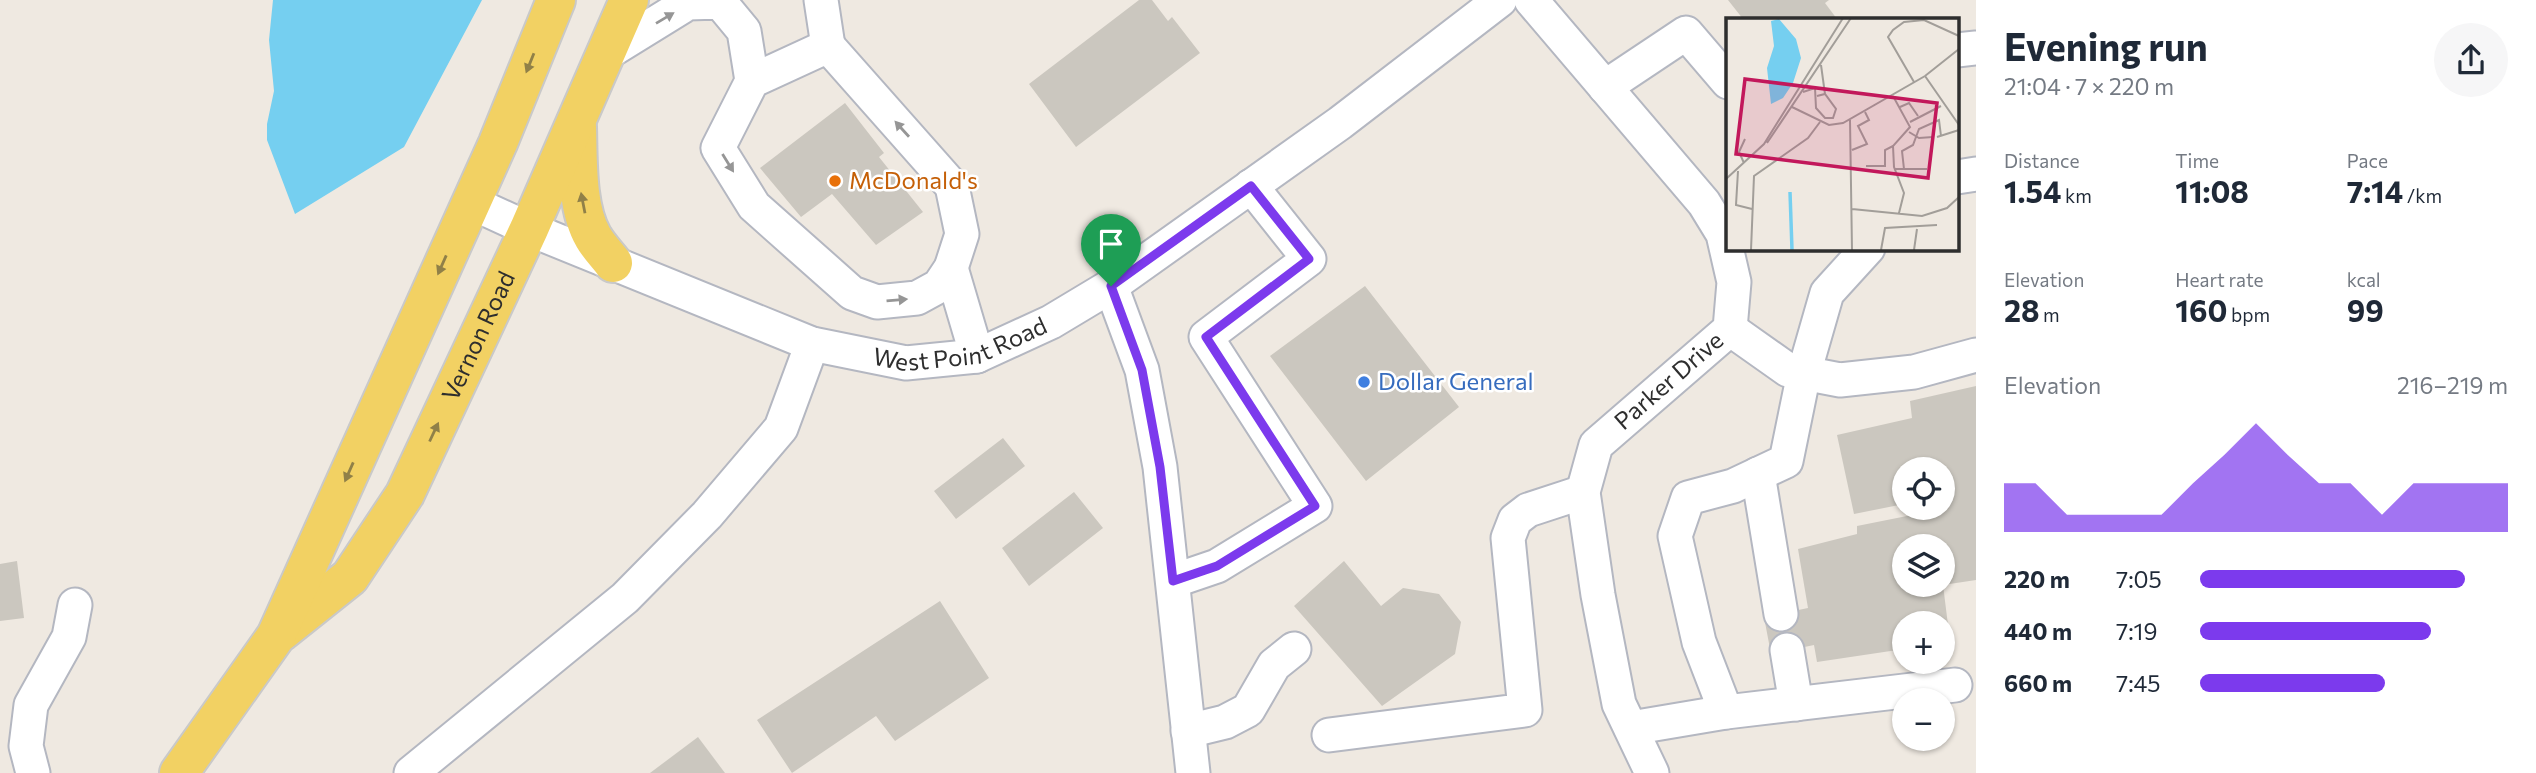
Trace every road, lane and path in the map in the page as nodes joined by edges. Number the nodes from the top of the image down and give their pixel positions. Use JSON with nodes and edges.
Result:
{"nodes":[{"id":1,"x":556,"y":0,"type":"edge"},
{"id":2,"x":629,"y":0,"type":"edge"},
{"id":3,"x":821,"y":0,"type":"edge"},
{"id":4,"x":1500,"y":0,"type":"edge"},
{"id":5,"x":1531,"y":0,"type":"edge"},
{"id":6,"x":828,"y":46,"type":"junction"},
{"id":7,"x":1976,"y":47,"type":"edge"},
{"id":8,"x":1958,"y":50,"type":"edge"},
{"id":9,"x":607,"y":53,"type":"junction"},
{"id":10,"x":752,"y":81,"type":"junction"},
{"id":11,"x":1726,"y":81,"type":"edge"},
{"id":12,"x":1605,"y":87,"type":"junction"},
{"id":13,"x":577,"y":118,"type":"junction"},
{"id":14,"x":1976,"y":174,"type":"edge"},
{"id":15,"x":1958,"y":177,"type":"edge"},
{"id":16,"x":1251,"y":186,"type":"junction"},
{"id":17,"x":470,"y":202,"type":"junction"},
{"id":18,"x":529,"y":229,"type":"junction"},
{"id":19,"x":1725,"y":231,"type":"edge"},
{"id":20,"x":1728,"y":250,"type":"edge"},
{"id":21,"x":1866,"y":250,"type":"edge"},
{"id":22,"x":613,"y":263,"type":"junction"},
{"id":23,"x":951,"y":268,"type":"junction"},
{"id":24,"x":1111,"y":286,"type":"junction"},
{"id":25,"x":1730,"y":329,"type":"junction"},
{"id":26,"x":812,"y":344,"type":"junction"},
{"id":27,"x":1976,"y":355,"type":"edge"},
{"id":28,"x":977,"y":356,"type":"junction"},
{"id":29,"x":1804,"y":373,"type":"junction"},
{"id":30,"x":1758,"y":474,"type":"junction"},
{"id":31,"x":1583,"y":492,"type":"junction"},
{"id":32,"x":1173,"y":581,"type":"junction"},
{"id":33,"x":75,"y":605,"type":"dead end"},
{"id":34,"x":1782,"y":614,"type":"dead end"},
{"id":35,"x":276,"y":636,"type":"junction"},
{"id":36,"x":1294,"y":649,"type":"dead end"},
{"id":37,"x":1787,"y":650,"type":"dead end"},
{"id":38,"x":1955,"y":685,"type":"dead end"},
{"id":39,"x":1796,"y":704,"type":"junction"},
{"id":40,"x":1726,"y":712,"type":"junction"},
{"id":41,"x":1631,"y":728,"type":"junction"},
{"id":42,"x":1188,"y":731,"type":"junction"},
{"id":43,"x":1329,"y":735,"type":"dead end"},
{"id":44,"x":33,"y":773,"type":"edge"},
{"id":45,"x":179,"y":773,"type":"edge"},
{"id":46,"x":411,"y":773,"type":"edge"},
{"id":47,"x":1193,"y":773,"type":"edge"},
{"id":48,"x":1652,"y":773,"type":"edge"}],
"edges":[{"from":1,"to":17,"type":"main road","name":"Vernon Road","one_way":true},
{"from":2,"to":9,"type":"main road","name":"Vernon Road"},
{"from":3,"to":6,"type":"street"},
{"from":4,"to":16,"type":"street","name":"West Point Road"},
{"from":5,"to":12,"type":"street","name":"Parker Drive"},
{"from":6,"to":10,"type":"street"},
{"from":23,"to":6,"type":"street","one_way":true},
{"from":7,"to":8,"type":"street"},
{"from":9,"to":10,"type":"street","one_way":true},
{"from":9,"to":13,"type":"main road","name":"Vernon Road"},
{"from":10,"to":23,"type":"street","one_way":true},
{"from":11,"to":12,"type":"street"},
{"from":12,"to":19,"type":"street","name":"Parker Drive"},
{"from":13,"to":18,"type":"main road","name":"Vernon Road"},
{"from":22,"to":13,"type":"main road","one_way":true},
{"from":14,"to":15,"type":"street"},
{"from":16,"to":24,"type":"street","name":"West Point Road"},
{"from":16,"to":32,"type":"street"},
{"from":17,"to":18,"type":"street","name":"West Point Road"},
{"from":17,"to":35,"type":"main road","name":"Vernon Road","one_way":true},
{"from":18,"to":22,"type":"street","name":"West Point Road"},
{"from":35,"to":18,"type":"main road","name":"Vernon Road","one_way":true},
{"from":20,"to":25,"type":"street","name":"Parker Drive"},
{"from":21,"to":29,"type":"street"},
{"from":22,"to":26,"type":"street","name":"West Point Road"},
{"from":23,"to":28,"type":"street"},
{"from":24,"to":28,"type":"street","name":"West Point Road"},
{"from":24,"to":32,"type":"street"},
{"from":25,"to":29,"type":"street"},
{"from":25,"to":31,"type":"street","name":"Parker Drive"},
{"from":26,"to":28,"type":"street","name":"West Point Road"},
{"from":26,"to":46,"type":"street"},
{"from":27,"to":29,"type":"street"},
{"from":29,"to":30,"type":"street"},
{"from":30,"to":34,"type":"street"},
{"from":30,"to":40,"type":"street"},
{"from":31,"to":41,"type":"street","name":"Parker Drive"},
{"from":31,"to":43,"type":"street"},
{"from":32,"to":42,"type":"street"},
{"from":33,"to":44,"type":"street"},
{"from":35,"to":45,"type":"main road","name":"Vernon Road"},
{"from":36,"to":42,"type":"street"},
{"from":37,"to":39,"type":"street"},
{"from":38,"to":39,"type":"street"},
{"from":39,"to":40,"type":"street"},
{"from":40,"to":41,"type":"street"},
{"from":41,"to":48,"type":"street","name":"Parker Drive"},
{"from":42,"to":47,"type":"street"}]}
